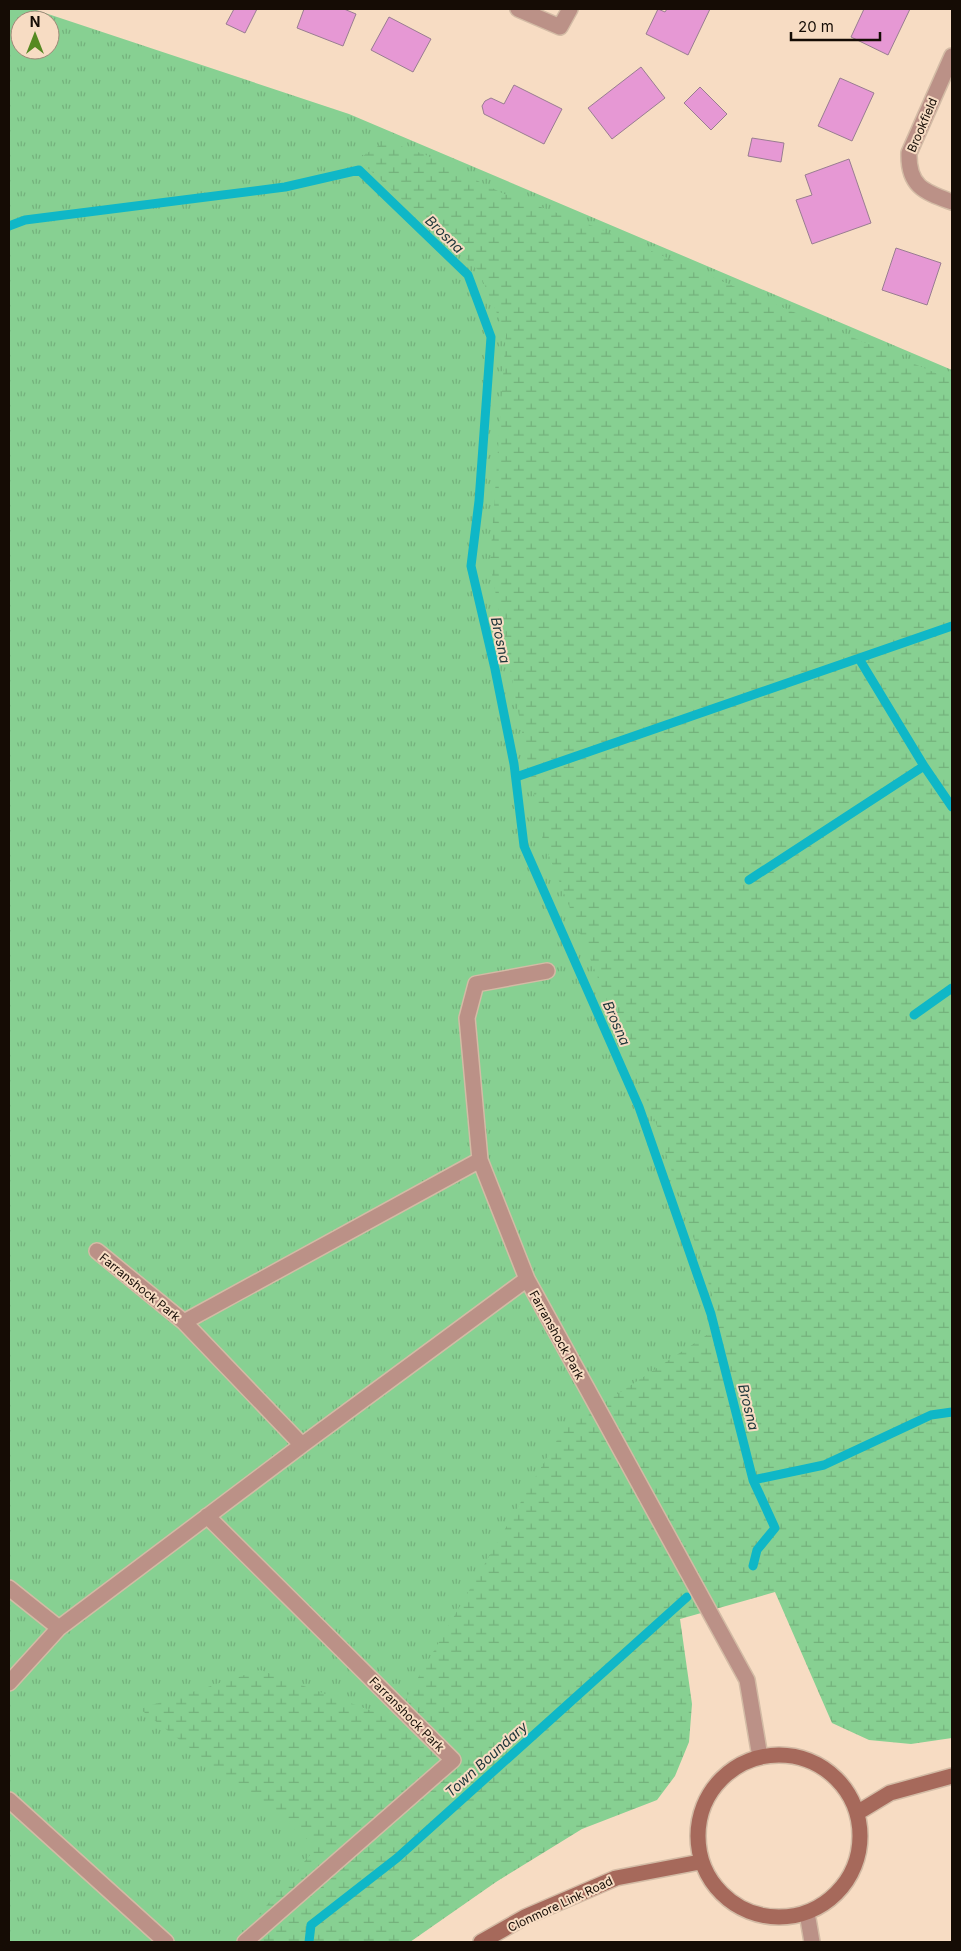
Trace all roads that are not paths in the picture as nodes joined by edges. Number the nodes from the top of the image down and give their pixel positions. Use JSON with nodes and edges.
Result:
{"nodes":[{"id":1,"x":518,"y":9,"type":"edge"},
{"id":2,"x":570,"y":9,"type":"edge"},
{"id":3,"x":952,"y":56,"type":"edge"},
{"id":4,"x":952,"y":202,"type":"edge"},
{"id":5,"x":546,"y":971,"type":"dead end"},
{"id":6,"x":480,"y":1160,"type":"junction"},
{"id":7,"x":97,"y":1252,"type":"dead end"},
{"id":8,"x":526,"y":1279,"type":"junction"},
{"id":9,"x":184,"y":1322,"type":"junction"},
{"id":10,"x":302,"y":1445,"type":"junction"},
{"id":11,"x":207,"y":1516,"type":"junction"},
{"id":12,"x":9,"y":1588,"type":"edge"},
{"id":13,"x":59,"y":1628,"type":"junction"},
{"id":14,"x":9,"y":1683,"type":"edge"},
{"id":15,"x":760,"y":1757,"type":"junction"},
{"id":16,"x":952,"y":1776,"type":"edge"},
{"id":17,"x":9,"y":1800,"type":"edge"},
{"id":18,"x":857,"y":1813,"type":"junction"},
{"id":19,"x":700,"y":1862,"type":"junction"},
{"id":20,"x":807,"y":1913,"type":"junction"},
{"id":21,"x":166,"y":1942,"type":"edge"},
{"id":22,"x":245,"y":1942,"type":"edge"},
{"id":23,"x":481,"y":1942,"type":"edge"},
{"id":24,"x":812,"y":1942,"type":"edge"}],
"edges":[{"from":1,"to":2,"type":"street"},
{"from":3,"to":4,"type":"street","name":"Brookfield"},
{"from":5,"to":6,"type":"street","name":"Farranshock Park"},
{"from":6,"to":8,"type":"street","name":"Farranshock Park"},
{"from":6,"to":9,"type":"street","name":"Farranshock Park"},
{"from":7,"to":9,"type":"street","name":"Farranshock Park"},
{"from":8,"to":10,"type":"street","name":"Farranshock Park"},
{"from":8,"to":15,"type":"street","name":"Farranshock Park"},
{"from":9,"to":10,"type":"street","name":"Farranshock Park"},
{"from":10,"to":11,"type":"street","name":"Farranshock Park"},
{"from":11,"to":13,"type":"street","name":"Farranshock Park"},
{"from":11,"to":22,"type":"street","name":"Farranshock Park"},
{"from":12,"to":13,"type":"street"},
{"from":13,"to":14,"type":"street","name":"Farranshock Park"},
{"from":15,"to":18,"type":"main road"},
{"from":15,"to":19,"type":"main road"},
{"from":16,"to":18,"type":"main road"},
{"from":17,"to":21,"type":"street"},
{"from":18,"to":20,"type":"main road"},
{"from":19,"to":20,"type":"main road"},
{"from":19,"to":23,"type":"main road","name":"Clonmore Link Road"},
{"from":20,"to":24,"type":"street"}]}
